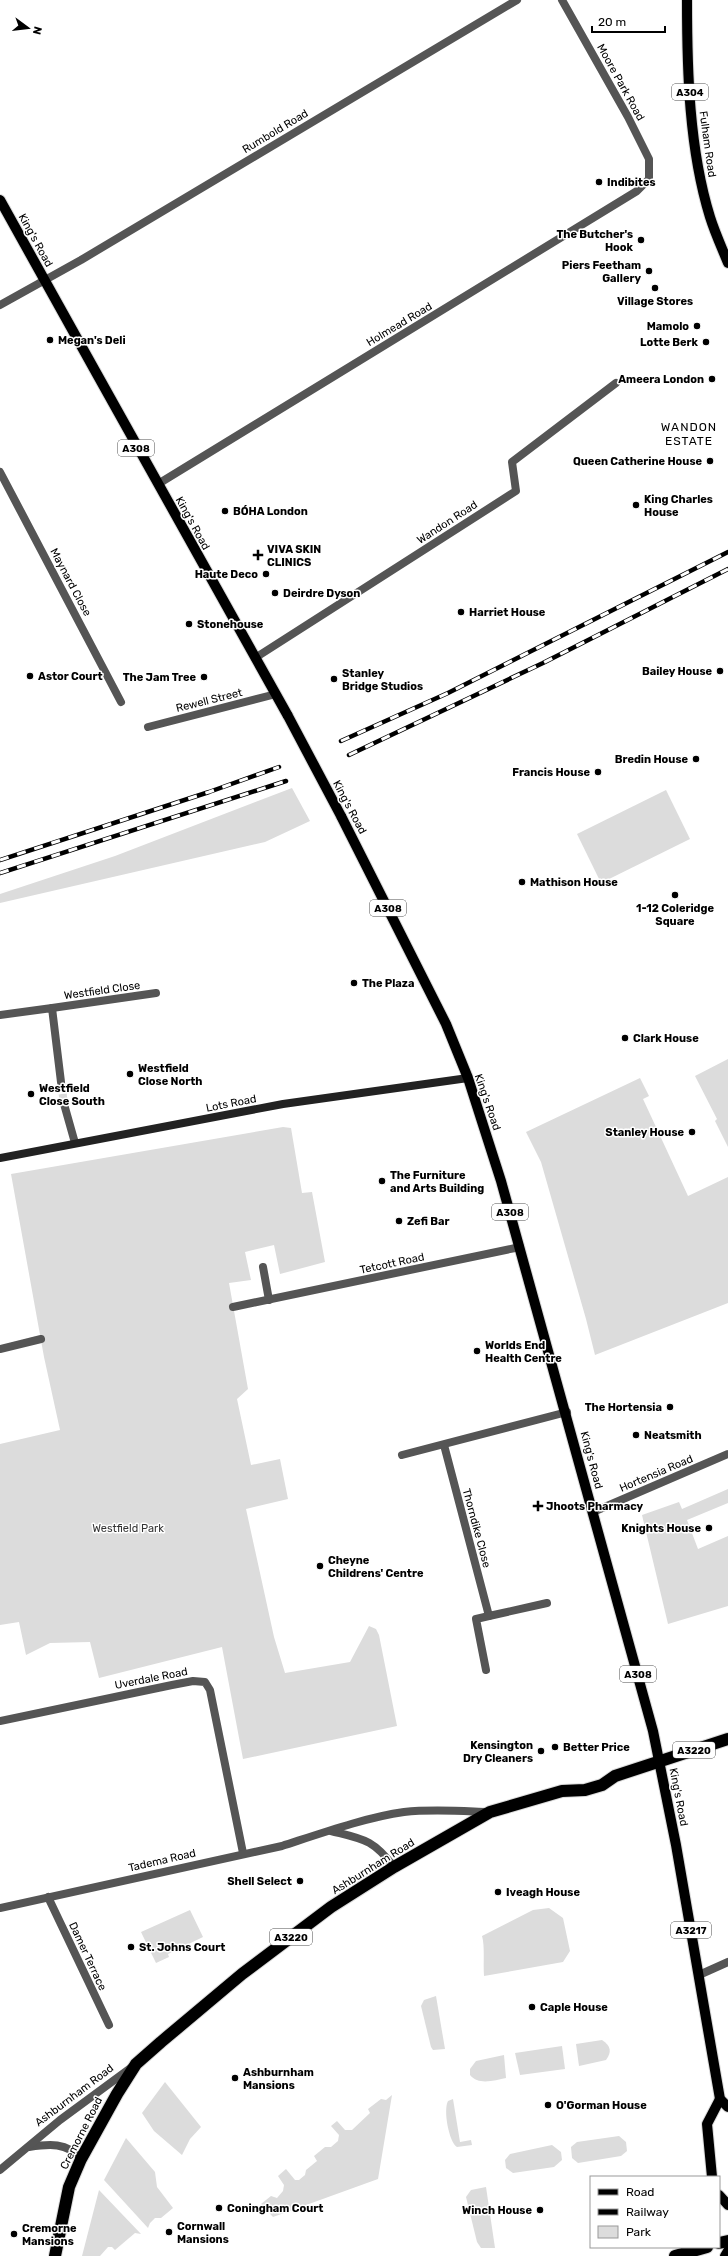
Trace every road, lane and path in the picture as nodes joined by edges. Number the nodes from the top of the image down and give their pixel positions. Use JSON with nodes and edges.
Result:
{"nodes":[{"id":1,"x":517,"y":0,"type":"edge"},
{"id":2,"x":562,"y":0,"type":"edge"},
{"id":3,"x":687,"y":0,"type":"edge"},
{"id":4,"x":649,"y":179,"type":"joint"},
{"id":5,"x":0,"y":200,"type":"edge"},
{"id":6,"x":728,"y":263,"type":"edge"},
{"id":7,"x":44,"y":280,"type":"junction"},
{"id":8,"x":0,"y":304,"type":"edge"},
{"id":9,"x":616,"y":383,"type":"dead end"},
{"id":10,"x":0,"y":472,"type":"edge"},
{"id":11,"x":158,"y":484,"type":"junction"},
{"id":12,"x":255,"y":658,"type":"junction"},
{"id":13,"x":276,"y":694,"type":"junction"},
{"id":14,"x":121,"y":702,"type":"dead end"},
{"id":15,"x":148,"y":727,"type":"dead end"},
{"id":16,"x":156,"y":993,"type":"dead end"},
{"id":17,"x":52,"y":1008,"type":"junction"},
{"id":18,"x":0,"y":1015,"type":"edge"},
{"id":19,"x":468,"y":1078,"type":"junction"},
{"id":20,"x":60,"y":1082,"type":"tunnel mouth"},
{"id":21,"x":64,"y":1104,"type":"tunnel mouth"},
{"id":22,"x":75,"y":1143,"type":"junction"},
{"id":23,"x":0,"y":1158,"type":"edge"},
{"id":24,"x":520,"y":1247,"type":"junction"},
{"id":25,"x":263,"y":1267,"type":"dead end"},
{"id":26,"x":269,"y":1300,"type":"junction"},
{"id":27,"x":233,"y":1307,"type":"dead end"},
{"id":28,"x":41,"y":1339,"type":"dead end"},
{"id":29,"x":0,"y":1349,"type":"edge"},
{"id":30,"x":567,"y":1412,"type":"junction"},
{"id":31,"x":444,"y":1445,"type":"junction"},
{"id":32,"x":728,"y":1454,"type":"edge"},
{"id":33,"x":402,"y":1455,"type":"dead end"},
{"id":34,"x":593,"y":1512,"type":"junction"},
{"id":35,"x":547,"y":1603,"type":"dead end"},
{"id":36,"x":489,"y":1616,"type":"junction"},
{"id":37,"x":486,"y":1670,"type":"dead end"},
{"id":38,"x":0,"y":1721,"type":"edge"},
{"id":39,"x":728,"y":1739,"type":"edge"},
{"id":40,"x":660,"y":1762,"type":"junction"},
{"id":41,"x":490,"y":1812,"type":"junction"},
{"id":42,"x":328,"y":1831,"type":"junction"},
{"id":43,"x":243,"y":1853,"type":"junction"},
{"id":44,"x":394,"y":1867,"type":"junction"},
{"id":45,"x":48,"y":1897,"type":"junction"},
{"id":46,"x":0,"y":1908,"type":"edge"},
{"id":47,"x":728,"y":1962,"type":"edge"},
{"id":48,"x":699,"y":1975,"type":"junction"},
{"id":49,"x":109,"y":2025,"type":"dead end"},
{"id":50,"x":136,"y":2064,"type":"junction"},
{"id":51,"x":117,"y":2094,"type":"joint"},
{"id":52,"x":720,"y":2099,"type":"junction"},
{"id":53,"x":728,"y":2107,"type":"edge"},
{"id":54,"x":28,"y":2147,"type":"junction"},
{"id":55,"x":81,"y":2159,"type":"junction"},
{"id":56,"x":0,"y":2170,"type":"edge"},
{"id":57,"x":712,"y":2176,"type":"edge"},
{"id":58,"x":720,"y":2196,"type":"edge"},
{"id":59,"x":728,"y":2206,"type":"edge"},
{"id":60,"x":703,"y":2248,"type":"edge"},
{"id":61,"x":728,"y":2251,"type":"edge"},
{"id":62,"x":55,"y":2256,"type":"edge"},
{"id":63,"x":675,"y":2256,"type":"edge"},
{"id":64,"x":725,"y":2256,"type":"edge"}],
"edges":[{"from":1,"to":7,"type":"street","name":"Rumbold Road"},
{"from":2,"to":4,"type":"street","name":"Moore Park Road"},
{"from":3,"to":6,"type":"main road","name":"Fulham Road","number":"A304"},
{"from":4,"to":11,"type":"street","name":"Holmead Road"},
{"from":5,"to":7,"type":"main road","name":"King's Road","number":"A308"},
{"from":7,"to":8,"type":"street","name":"Rumbold Road"},
{"from":7,"to":11,"type":"main road","name":"King's Road","number":"A308"},
{"from":9,"to":12,"type":"street","name":"Wandon Road"},
{"from":10,"to":14,"type":"street","name":"Maynard Close"},
{"from":11,"to":12,"type":"main road","name":"King's Road","number":"A308"},
{"from":12,"to":13,"type":"main road","name":"King's Road","number":"A308"},
{"from":13,"to":15,"type":"street","name":"Rewell Street"},
{"from":13,"to":19,"type":"main road","name":"King's Road","number":"A308","bridge":true},
{"from":16,"to":17,"type":"street","name":"Westfield Close"},
{"from":17,"to":18,"type":"street","name":"Westfield Close"},
{"from":17,"to":20,"type":"street","name":"Westfield Close"},
{"from":19,"to":22,"type":"street","name":"Lots Road"},
{"from":19,"to":24,"type":"main road","name":"King's Road","number":"A308"},
{"from":21,"to":22,"type":"street"},
{"from":22,"to":23,"type":"street","name":"Lots Road"},
{"from":24,"to":26,"type":"street","name":"Tetcott Road"},
{"from":24,"to":30,"type":"main road","name":"King's Road","number":"A308"},
{"from":25,"to":26,"type":"street"},
{"from":26,"to":27,"type":"street","name":"Tetcott Road"},
{"from":28,"to":29,"type":"street"},
{"from":30,"to":31,"type":"street"},
{"from":30,"to":34,"type":"main road","name":"King's Road","number":"A308"},
{"from":31,"to":33,"type":"street"},
{"from":31,"to":36,"type":"street","name":"Thorndike Close"},
{"from":32,"to":34,"type":"street","name":"Hortensia Road"},
{"from":34,"to":40,"type":"main road","name":"King's Road","number":"A308"},
{"from":35,"to":36,"type":"street"},
{"from":36,"to":37,"type":"street"},
{"from":38,"to":43,"type":"street","name":"Uverdale Road"},
{"from":39,"to":40,"type":"highway","number":"A3220"},
{"from":40,"to":41,"type":"highway","name":"Ashburnham Road","number":"A3220"},
{"from":40,"to":48,"type":"main road","name":"King's Road","number":"A3217"},
{"from":41,"to":42,"type":"street","name":"Tadema Road"},
{"from":41,"to":44,"type":"highway","name":"Ashburnham Road","number":"A3220"},
{"from":42,"to":43,"type":"street","name":"Tadema Road"},
{"from":42,"to":44,"type":"street"},
{"from":43,"to":45,"type":"street","name":"Tadema Road"},
{"from":44,"to":50,"type":"highway","name":"Ashburnham Road","number":"A3220"},
{"from":45,"to":46,"type":"street","name":"Tadema Road"},
{"from":45,"to":49,"type":"street","name":"Damer Terrace"},
{"from":47,"to":48,"type":"street"},
{"from":48,"to":52,"type":"main road","name":"King's Road","number":"A3217"},
{"from":50,"to":51,"type":"highway","name":"Ashburnham Road","number":"A3220"},
{"from":50,"to":54,"type":"street","name":"Ashburnham Road"},
{"from":51,"to":55,"type":"highway","name":"Cremorne Road","number":"A3220"},
{"from":52,"to":53,"type":"main road"},
{"from":52,"to":57,"type":"main road"},
{"from":54,"to":55,"type":"street","name":"Ashburnham Road"},
{"from":54,"to":56,"type":"street","name":"Ashburnham Road"},
{"from":55,"to":62,"type":"highway","name":"Cremorne Road","number":"A3220"},
{"from":58,"to":59,"type":"main road"},
{"from":60,"to":63,"type":"highway"},
{"from":61,"to":64,"type":"main road"}]}
